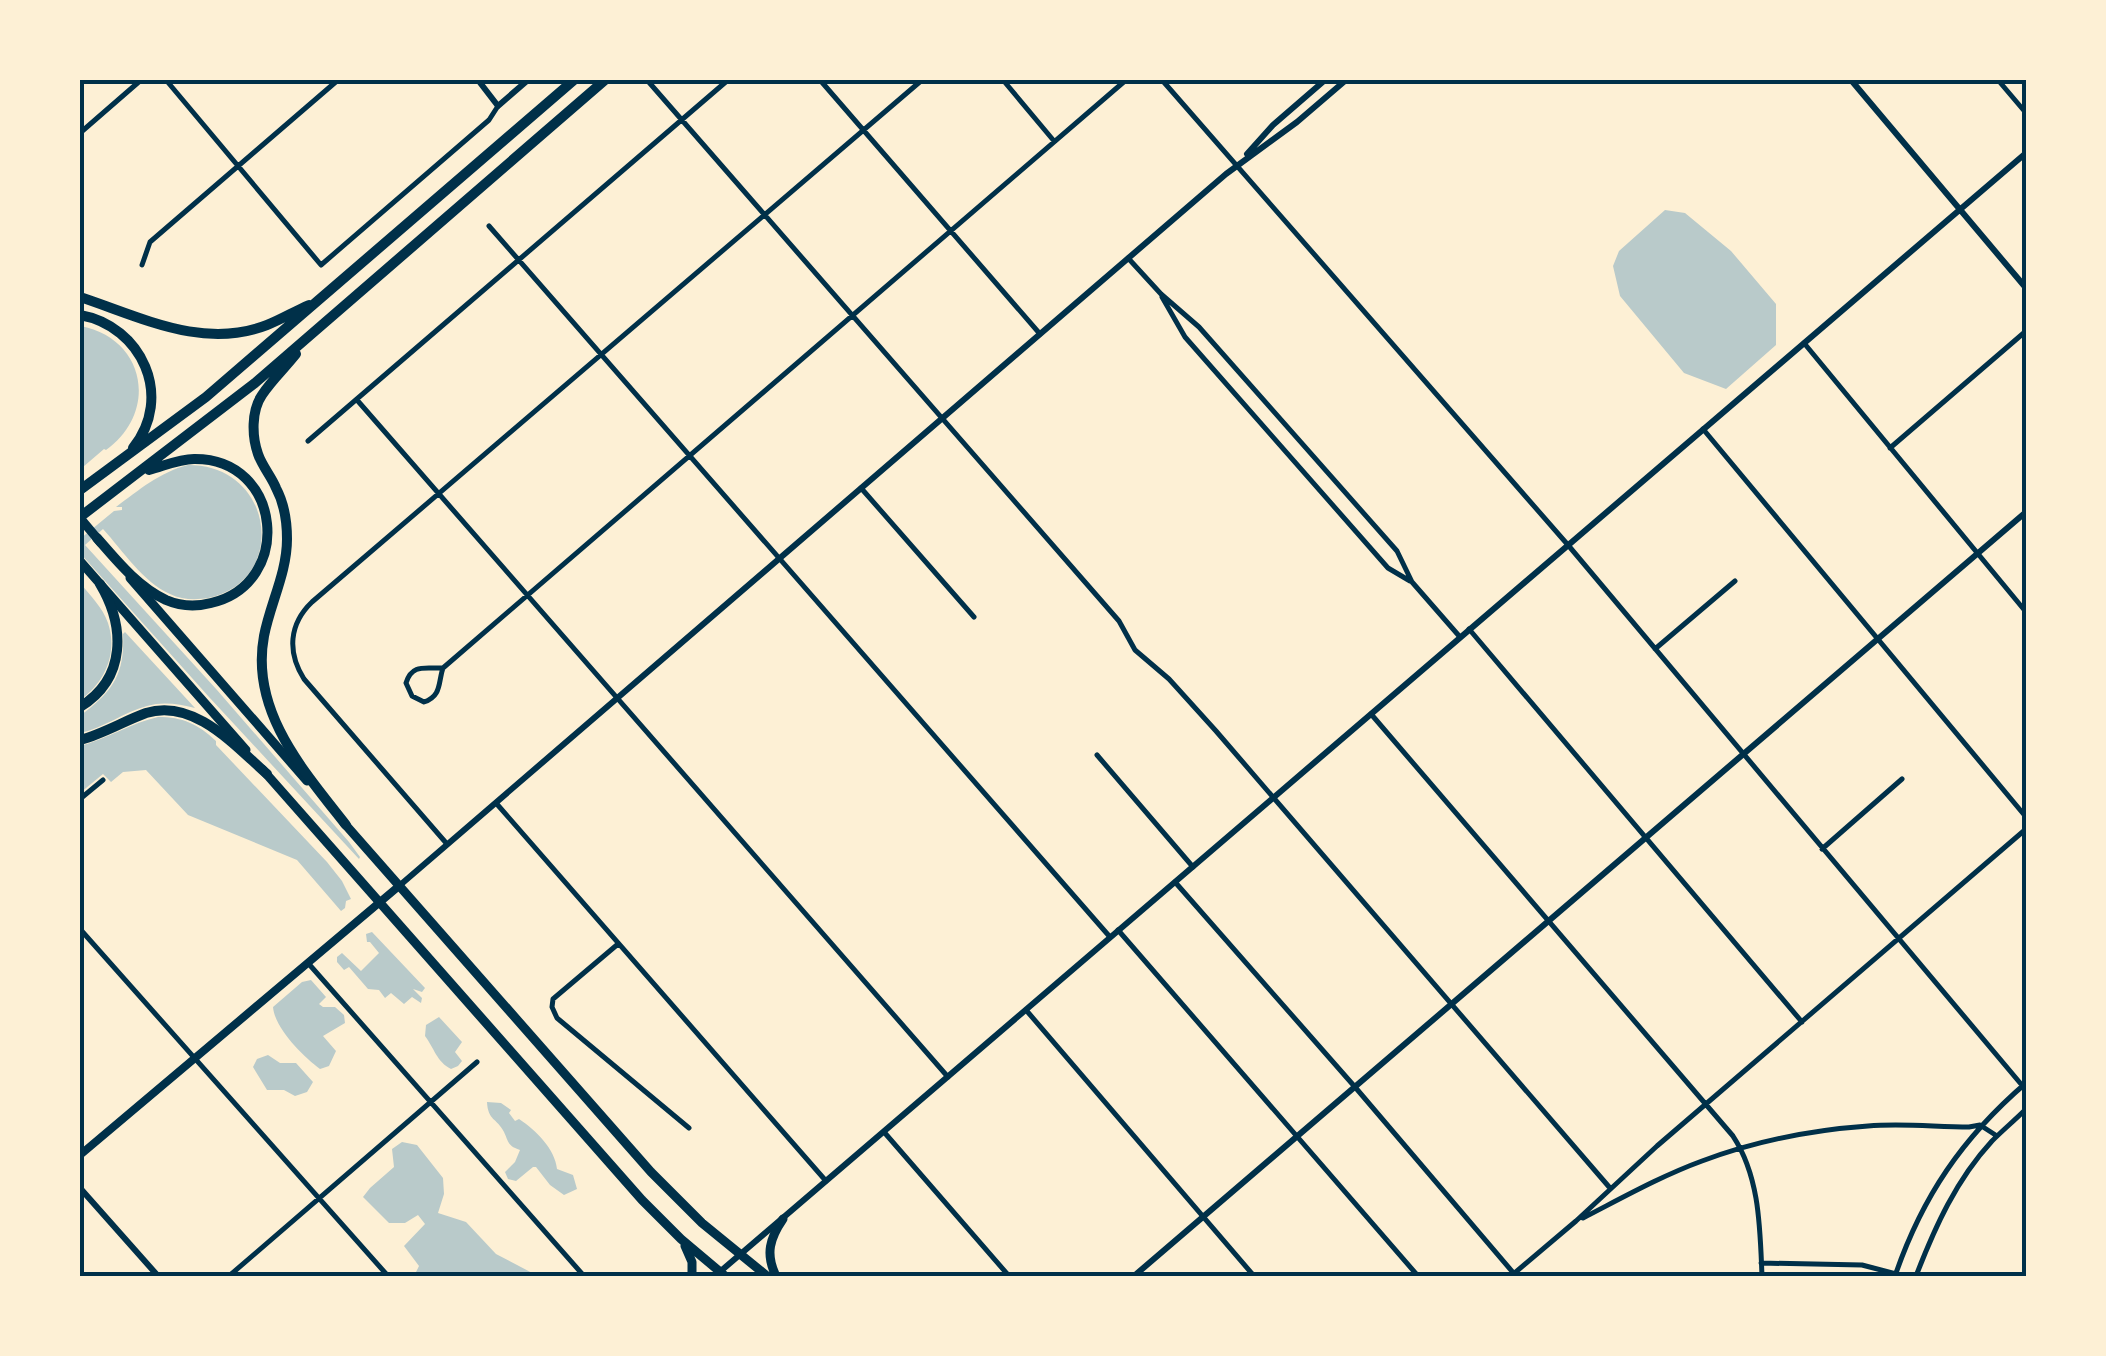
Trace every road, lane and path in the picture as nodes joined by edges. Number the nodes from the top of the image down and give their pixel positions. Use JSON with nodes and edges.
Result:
{"nodes":[{"id":1,"x":141,"y":80,"type":"edge"},
{"id":2,"x":166,"y":80,"type":"edge"},
{"id":3,"x":338,"y":80,"type":"edge"},
{"id":4,"x":478,"y":80,"type":"edge"},
{"id":5,"x":528,"y":80,"type":"edge"},
{"id":6,"x":562,"y":80,"type":"edge"},
{"id":7,"x":574,"y":80,"type":"edge"},
{"id":8,"x":606,"y":80,"type":"edge"},
{"id":9,"x":647,"y":80,"type":"edge"},
{"id":10,"x":728,"y":80,"type":"edge"},
{"id":11,"x":820,"y":80,"type":"edge"},
{"id":12,"x":922,"y":80,"type":"edge"},
{"id":13,"x":1004,"y":80,"type":"edge"},
{"id":14,"x":1126,"y":80,"type":"edge"},
{"id":15,"x":1162,"y":80,"type":"edge"},
{"id":16,"x":1325,"y":80,"type":"edge"},
{"id":17,"x":1346,"y":80,"type":"edge"},
{"id":18,"x":1850,"y":80,"type":"edge"},
{"id":19,"x":1998,"y":80,"type":"edge"},
{"id":20,"x":498,"y":106,"type":"junction"},
{"id":21,"x":540,"y":109,"type":"junction"},
{"id":22,"x":2026,"y":113,"type":"edge"},
{"id":23,"x":682,"y":120,"type":"junction"},
{"id":24,"x":863,"y":130,"type":"junction"},
{"id":25,"x":80,"y":133,"type":"edge"},
{"id":26,"x":1054,"y":141,"type":"junction"},
{"id":27,"x":2026,"y":153,"type":"edge"},
{"id":28,"x":238,"y":166,"type":"junction"},
{"id":29,"x":1236,"y":166,"type":"junction"},
{"id":30,"x":1961,"y":208,"type":"junction"},
{"id":31,"x":764,"y":215,"type":"junction"},
{"id":32,"x":489,"y":226,"type":"dead end"},
{"id":33,"x":952,"y":230,"type":"junction"},
{"id":34,"x":1128,"y":258,"type":"junction"},
{"id":35,"x":519,"y":260,"type":"junction"},
{"id":36,"x":142,"y":265,"type":"dead end"},
{"id":37,"x":2026,"y":288,"type":"edge"},
{"id":38,"x":1161,"y":294,"type":"junction"},
{"id":39,"x":80,"y":297,"type":"edge"},
{"id":40,"x":320,"y":300,"type":"junction"},
{"id":41,"x":80,"y":315,"type":"edge"},
{"id":42,"x":852,"y":315,"type":"junction"},
{"id":43,"x":2026,"y":332,"type":"edge"},
{"id":44,"x":1040,"y":334,"type":"junction"},
{"id":45,"x":306,"y":340,"type":"junction"},
{"id":46,"x":1804,"y":343,"type":"junction"},
{"id":47,"x":602,"y":354,"type":"junction"},
{"id":48,"x":357,"y":400,"type":"junction"},
{"id":49,"x":942,"y":419,"type":"junction"},
{"id":50,"x":1703,"y":429,"type":"junction"},
{"id":51,"x":308,"y":441,"type":"dead end"},
{"id":52,"x":1890,"y":448,"type":"junction"},
{"id":53,"x":690,"y":455,"type":"junction"},
{"id":54,"x":124,"y":458,"type":"junction"},
{"id":55,"x":139,"y":473,"type":"junction"},
{"id":56,"x":861,"y":488,"type":"junction"},
{"id":57,"x":80,"y":490,"type":"edge"},
{"id":58,"x":439,"y":494,"type":"junction"},
{"id":59,"x":2026,"y":512,"type":"edge"},
{"id":60,"x":80,"y":518,"type":"edge"},
{"id":61,"x":97,"y":538,"type":"junction"},
{"id":62,"x":1568,"y":545,"type":"junction"},
{"id":63,"x":1978,"y":554,"type":"junction"},
{"id":64,"x":780,"y":558,"type":"junction"},
{"id":65,"x":80,"y":562,"type":"edge"},
{"id":66,"x":1736,"y":581,"type":"dead end"},
{"id":67,"x":1412,"y":582,"type":"junction"},
{"id":68,"x":100,"y":584,"type":"junction"},
{"id":69,"x":528,"y":595,"type":"junction"},
{"id":70,"x":2026,"y":612,"type":"edge"},
{"id":71,"x":974,"y":616,"type":"dead end"},
{"id":72,"x":1469,"y":629,"type":"junction"},
{"id":73,"x":1460,"y":637,"type":"junction"},
{"id":74,"x":1878,"y":639,"type":"junction"},
{"id":75,"x":1655,"y":649,"type":"junction"},
{"id":76,"x":443,"y":668,"type":"junction"},
{"id":77,"x":618,"y":698,"type":"junction"},
{"id":78,"x":80,"y":707,"type":"edge"},
{"id":79,"x":1371,"y":714,"type":"junction"},
{"id":80,"x":80,"y":740,"type":"edge"},
{"id":81,"x":1743,"y":754,"type":"junction"},
{"id":82,"x":1097,"y":756,"type":"dead end"},
{"id":83,"x":267,"y":774,"type":"junction"},
{"id":84,"x":1902,"y":778,"type":"dead end"},
{"id":85,"x":103,"y":780,"type":"dead end"},
{"id":86,"x":1274,"y":798,"type":"junction"},
{"id":87,"x":80,"y":800,"type":"edge"},
{"id":88,"x":496,"y":803,"type":"junction"},
{"id":89,"x":2026,"y":816,"type":"edge"},
{"id":90,"x":346,"y":825,"type":"junction"},
{"id":91,"x":2026,"y":830,"type":"edge"},
{"id":92,"x":1646,"y":838,"type":"junction"},
{"id":93,"x":448,"y":845,"type":"junction"},
{"id":94,"x":1822,"y":849,"type":"junction"},
{"id":95,"x":1193,"y":867,"type":"junction"},
{"id":96,"x":1175,"y":882,"type":"junction"},
{"id":97,"x":399,"y":886,"type":"junction"},
{"id":98,"x":380,"y":902,"type":"junction"},
{"id":99,"x":1548,"y":922,"type":"junction"},
{"id":100,"x":80,"y":929,"type":"edge"},
{"id":101,"x":1118,"y":930,"type":"junction"},
{"id":102,"x":1110,"y":937,"type":"junction"},
{"id":103,"x":1898,"y":939,"type":"junction"},
{"id":104,"x":619,"y":944,"type":"junction"},
{"id":105,"x":308,"y":963,"type":"junction"},
{"id":106,"x":1452,"y":1004,"type":"junction"},
{"id":107,"x":1026,"y":1010,"type":"junction"},
{"id":108,"x":1802,"y":1022,"type":"junction"},
{"id":109,"x":195,"y":1058,"type":"junction"},
{"id":110,"x":478,"y":1062,"type":"dead end"},
{"id":111,"x":948,"y":1076,"type":"junction"},
{"id":112,"x":2025,"y":1086,"type":"edge"},
{"id":113,"x":1355,"y":1087,"type":"junction"},
{"id":114,"x":430,"y":1103,"type":"junction"},
{"id":115,"x":1706,"y":1104,"type":"junction"},
{"id":116,"x":2026,"y":1109,"type":"edge"},
{"id":117,"x":1980,"y":1126,"type":"junction"},
{"id":118,"x":689,"y":1128,"type":"dead end"},
{"id":119,"x":884,"y":1132,"type":"junction"},
{"id":120,"x":1997,"y":1136,"type":"junction"},
{"id":121,"x":1298,"y":1137,"type":"junction"},
{"id":122,"x":1741,"y":1149,"type":"junction"},
{"id":123,"x":80,"y":1155,"type":"edge"},
{"id":124,"x":827,"y":1181,"type":"junction"},
{"id":125,"x":80,"y":1188,"type":"edge"},
{"id":126,"x":1610,"y":1188,"type":"junction"},
{"id":127,"x":318,"y":1197,"type":"junction"},
{"id":128,"x":1204,"y":1217,"type":"junction"},
{"id":129,"x":783,"y":1218,"type":"junction"},
{"id":130,"x":1576,"y":1221,"type":"junction"},
{"id":131,"x":682,"y":1239,"type":"junction"},
{"id":132,"x":740,"y":1256,"type":"junction"},
{"id":133,"x":1761,"y":1263,"type":"junction"},
{"id":134,"x":720,"y":1275,"type":"edge"},
{"id":135,"x":1898,"y":1275,"type":"edge"},
{"id":136,"x":158,"y":1276,"type":"edge"},
{"id":137,"x":229,"y":1276,"type":"edge"},
{"id":138,"x":388,"y":1276,"type":"edge"},
{"id":139,"x":584,"y":1276,"type":"edge"},
{"id":140,"x":692,"y":1276,"type":"edge"},
{"id":141,"x":767,"y":1276,"type":"edge"},
{"id":142,"x":776,"y":1276,"type":"edge"},
{"id":143,"x":1008,"y":1276,"type":"edge"},
{"id":144,"x":1134,"y":1276,"type":"edge"},
{"id":145,"x":1254,"y":1276,"type":"edge"},
{"id":146,"x":1418,"y":1276,"type":"edge"},
{"id":147,"x":1429,"y":1276,"type":"edge"},
{"id":148,"x":1514,"y":1276,"type":"edge"},
{"id":149,"x":1762,"y":1276,"type":"edge"},
{"id":150,"x":1916,"y":1276,"type":"edge"}],
"edges":[{"from":1,"to":25,"type":"street"},
{"from":2,"to":28,"type":"street"},
{"from":3,"to":28,"type":"street"},
{"from":4,"to":20,"type":"street"},
{"from":5,"to":20,"type":"street"},
{"from":6,"to":21,"type":"highway"},
{"from":7,"to":21,"type":"highway"},
{"from":8,"to":45,"type":"highway"},
{"from":9,"to":23,"type":"street"},
{"from":10,"to":23,"type":"street"},
{"from":11,"to":24,"type":"street"},
{"from":12,"to":24,"type":"street"},
{"from":13,"to":26,"type":"street"},
{"from":14,"to":26,"type":"street"},
{"from":15,"to":29,"type":"street"},
{"from":16,"to":29,"type":"street"},
{"from":17,"to":29,"type":"street"},
{"from":18,"to":30,"type":"street"},
{"from":19,"to":22,"type":"street"},
{"from":20,"to":28,"type":"street"},
{"from":21,"to":40,"type":"highway"},
{"from":23,"to":31,"type":"street"},
{"from":23,"to":35,"type":"street"},
{"from":24,"to":31,"type":"street"},
{"from":24,"to":33,"type":"street"},
{"from":26,"to":33,"type":"street"},
{"from":27,"to":30,"type":"street"},
{"from":28,"to":36,"type":"street"},
{"from":29,"to":34,"type":"street"},
{"from":29,"to":62,"type":"street"},
{"from":30,"to":37,"type":"street"},
{"from":30,"to":46,"type":"street"},
{"from":31,"to":42,"type":"street"},
{"from":31,"to":47,"type":"street"},
{"from":32,"to":35,"type":"street"},
{"from":33,"to":42,"type":"street"},
{"from":33,"to":44,"type":"street"},
{"from":34,"to":38,"type":"street"},
{"from":34,"to":44,"type":"street"},
{"from":35,"to":47,"type":"street"},
{"from":35,"to":48,"type":"street"},
{"from":38,"to":67,"type":"street"},
{"from":38,"to":67,"type":"street"},
{"from":39,"to":40,"type":"highway"},
{"from":40,"to":54,"type":"highway"},
{"from":41,"to":54,"type":"highway"},
{"from":42,"to":49,"type":"street"},
{"from":42,"to":53,"type":"street"},
{"from":43,"to":52,"type":"street"},
{"from":44,"to":49,"type":"street"},
{"from":45,"to":55,"type":"highway"},
{"from":45,"to":90,"type":"highway"},
{"from":46,"to":50,"type":"street"},
{"from":46,"to":52,"type":"street"},
{"from":47,"to":53,"type":"street"},
{"from":47,"to":58,"type":"street"},
{"from":48,"to":51,"type":"street"},
{"from":48,"to":58,"type":"street"},
{"from":49,"to":56,"type":"street"},
{"from":49,"to":86,"type":"street"},
{"from":50,"to":62,"type":"street"},
{"from":50,"to":74,"type":"street"},
{"from":52,"to":63,"type":"street"},
{"from":53,"to":64,"type":"street"},
{"from":53,"to":69,"type":"street"},
{"from":54,"to":57,"type":"highway"},
{"from":55,"to":60,"type":"highway"},
{"from":55,"to":61,"type":"highway"},
{"from":56,"to":64,"type":"street"},
{"from":56,"to":71,"type":"street"},
{"from":58,"to":69,"type":"street"},
{"from":58,"to":93,"type":"street"},
{"from":59,"to":63,"type":"street"},
{"from":60,"to":61,"type":"highway"},
{"from":61,"to":90,"type":"highway"},
{"from":62,"to":72,"type":"street"},
{"from":62,"to":75,"type":"street"},
{"from":63,"to":70,"type":"street"},
{"from":63,"to":74,"type":"street"},
{"from":64,"to":77,"type":"street"},
{"from":64,"to":102,"type":"street"},
{"from":65,"to":68,"type":"highway"},
{"from":66,"to":75,"type":"street"},
{"from":67,"to":73,"type":"street"},
{"from":68,"to":78,"type":"highway"},
{"from":68,"to":83,"type":"highway"},
{"from":69,"to":76,"type":"street"},
{"from":69,"to":77,"type":"street"},
{"from":72,"to":73,"type":"street"},
{"from":72,"to":92,"type":"street"},
{"from":73,"to":79,"type":"street"},
{"from":74,"to":81,"type":"street"},
{"from":74,"to":89,"type":"street"},
{"from":75,"to":81,"type":"street"},
{"from":76,"to":76,"type":"street"},
{"from":77,"to":88,"type":"street"},
{"from":77,"to":111,"type":"street"},
{"from":79,"to":86,"type":"street"},
{"from":79,"to":99,"type":"street"},
{"from":80,"to":83,"type":"highway"},
{"from":81,"to":92,"type":"street"},
{"from":81,"to":94,"type":"street"},
{"from":82,"to":95,"type":"street"},
{"from":83,"to":98,"type":"highway"},
{"from":84,"to":94,"type":"street"},
{"from":85,"to":87,"type":"street"},
{"from":86,"to":95,"type":"street"},
{"from":86,"to":106,"type":"street"},
{"from":88,"to":93,"type":"street"},
{"from":88,"to":104,"type":"street"},
{"from":90,"to":97,"type":"highway"},
{"from":91,"to":103,"type":"street"},
{"from":92,"to":99,"type":"street"},
{"from":92,"to":108,"type":"street"},
{"from":93,"to":97,"type":"street"},
{"from":94,"to":103,"type":"street"},
{"from":95,"to":96,"type":"street"},
{"from":96,"to":101,"type":"street"},
{"from":96,"to":113,"type":"street"},
{"from":97,"to":98,"type":"main road"},
{"from":97,"to":132,"type":"highway"},
{"from":98,"to":105,"type":"main road"},
{"from":98,"to":131,"type":"highway"},
{"from":99,"to":106,"type":"street"},
{"from":99,"to":115,"type":"street"},
{"from":100,"to":109,"type":"street"},
{"from":101,"to":102,"type":"street"},
{"from":101,"to":121,"type":"street"},
{"from":102,"to":107,"type":"street"},
{"from":103,"to":108,"type":"street"},
{"from":103,"to":112,"type":"street"},
{"from":104,"to":118,"type":"street"},
{"from":104,"to":124,"type":"street"},
{"from":105,"to":109,"type":"main road"},
{"from":105,"to":114,"type":"street"},
{"from":106,"to":113,"type":"street"},
{"from":106,"to":126,"type":"street"},
{"from":107,"to":111,"type":"street"},
{"from":107,"to":128,"type":"street"},
{"from":108,"to":115,"type":"street"},
{"from":109,"to":123,"type":"main road"},
{"from":109,"to":127,"type":"street"},
{"from":110,"to":114,"type":"street"},
{"from":111,"to":119,"type":"street"},
{"from":112,"to":117,"type":"street"},
{"from":113,"to":121,"type":"street"},
{"from":113,"to":148,"type":"street"},
{"from":114,"to":127,"type":"street"},
{"from":114,"to":139,"type":"street"},
{"from":115,"to":122,"type":"street"},
{"from":115,"to":126,"type":"street"},
{"from":116,"to":120,"type":"street"},
{"from":117,"to":120,"type":"street"},
{"from":117,"to":122,"type":"street"},
{"from":117,"to":135,"type":"street"},
{"from":119,"to":124,"type":"street"},
{"from":119,"to":143,"type":"street"},
{"from":120,"to":150,"type":"street"},
{"from":121,"to":128,"type":"street"},
{"from":121,"to":146,"type":"street"},
{"from":122,"to":130,"type":"street"},
{"from":122,"to":133,"type":"street"},
{"from":124,"to":129,"type":"street"},
{"from":125,"to":136,"type":"street"},
{"from":126,"to":130,"type":"street"},
{"from":127,"to":137,"type":"street"},
{"from":127,"to":138,"type":"street"},
{"from":128,"to":144,"type":"street"},
{"from":128,"to":145,"type":"street"},
{"from":129,"to":132,"type":"street"},
{"from":129,"to":142,"type":"highway"},
{"from":130,"to":148,"type":"street"},
{"from":131,"to":134,"type":"highway"},
{"from":131,"to":140,"type":"highway"},
{"from":132,"to":134,"type":"street"},
{"from":132,"to":141,"type":"highway"},
{"from":133,"to":135,"type":"street"},
{"from":133,"to":149,"type":"street"},
{"from":146,"to":147,"type":"street"}]}
